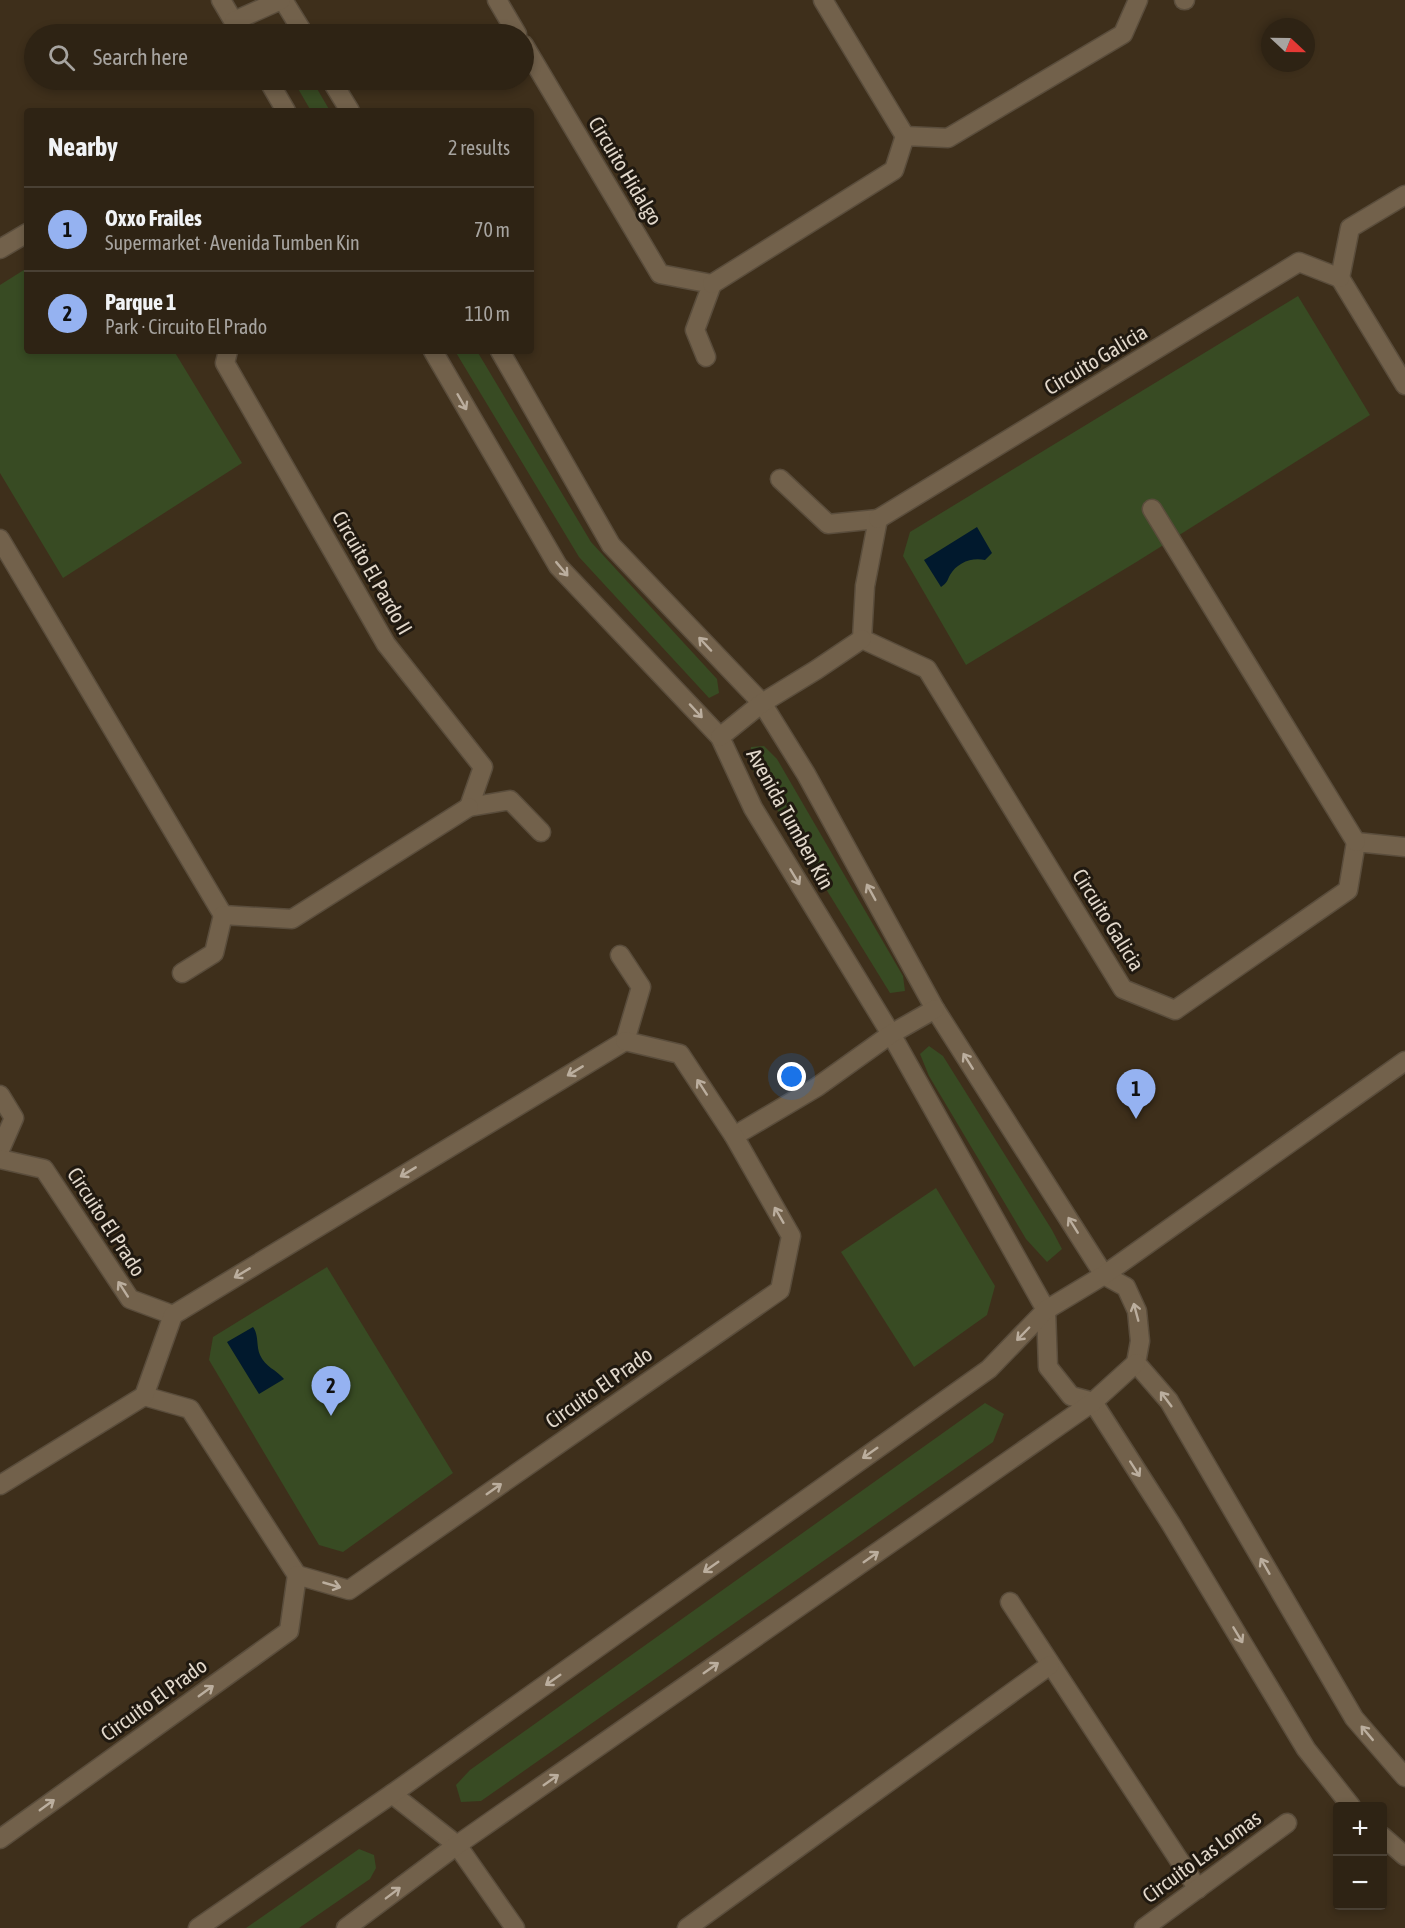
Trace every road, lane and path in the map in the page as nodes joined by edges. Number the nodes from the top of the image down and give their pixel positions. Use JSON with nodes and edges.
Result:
{"nodes":[{"id":1,"x":221,"y":0,"type":"edge"},
{"id":2,"x":282,"y":0,"type":"edge"},
{"id":3,"x":497,"y":0,"type":"edge"},
{"id":4,"x":823,"y":0,"type":"edge"},
{"id":5,"x":1137,"y":0,"type":"edge"},
{"id":6,"x":236,"y":24,"type":"edge"},
{"id":7,"x":244,"y":24,"type":"edge"},
{"id":8,"x":298,"y":24,"type":"edge"},
{"id":9,"x":511,"y":24,"type":"edge"},
{"id":10,"x":534,"y":62,"type":"edge"},
{"id":11,"x":274,"y":90,"type":"edge"},
{"id":12,"x":337,"y":90,"type":"edge"},
{"id":13,"x":284,"y":108,"type":"edge"},
{"id":14,"x":348,"y":108,"type":"edge"},
{"id":15,"x":905,"y":136,"type":"junction"},
{"id":16,"x":1405,"y":195,"type":"edge"},
{"id":17,"x":24,"y":235,"type":"edge"},
{"id":18,"x":0,"y":249,"type":"edge"},
{"id":19,"x":1340,"y":278,"type":"junction"},
{"id":20,"x":712,"y":285,"type":"junction"},
{"id":21,"x":227,"y":354,"type":"edge"},
{"id":22,"x":435,"y":354,"type":"edge"},
{"id":23,"x":502,"y":354,"type":"edge"},
{"id":24,"x":706,"y":357,"type":"dead end"},
{"id":25,"x":1405,"y":385,"type":"edge"},
{"id":26,"x":780,"y":479,"type":"dead end"},
{"id":27,"x":1152,"y":509,"type":"dead end"},
{"id":28,"x":878,"y":519,"type":"junction"},
{"id":29,"x":0,"y":539,"type":"edge"},
{"id":30,"x":862,"y":639,"type":"junction"},
{"id":31,"x":762,"y":703,"type":"junction"},
{"id":32,"x":720,"y":737,"type":"junction"},
{"id":33,"x":469,"y":807,"type":"junction"},
{"id":34,"x":541,"y":832,"type":"dead end"},
{"id":35,"x":1356,"y":842,"type":"junction"},
{"id":36,"x":1405,"y":847,"type":"edge"},
{"id":37,"x":223,"y":915,"type":"junction"},
{"id":38,"x":620,"y":955,"type":"dead end"},
{"id":39,"x":182,"y":973,"type":"dead end"},
{"id":40,"x":935,"y":1009,"type":"junction"},
{"id":41,"x":891,"y":1034,"type":"junction"},
{"id":42,"x":625,"y":1041,"type":"junction"},
{"id":43,"x":1405,"y":1061,"type":"edge"},
{"id":44,"x":0,"y":1095,"type":"edge"},
{"id":45,"x":734,"y":1136,"type":"junction"},
{"id":46,"x":0,"y":1150,"type":"edge"},
{"id":47,"x":0,"y":1159,"type":"edge"},
{"id":48,"x":1104,"y":1275,"type":"junction"},
{"id":49,"x":1046,"y":1310,"type":"junction"},
{"id":50,"x":173,"y":1315,"type":"junction"},
{"id":51,"x":1136,"y":1363,"type":"junction"},
{"id":52,"x":144,"y":1396,"type":"junction"},
{"id":53,"x":1092,"y":1402,"type":"junction"},
{"id":54,"x":0,"y":1485,"type":"edge"},
{"id":55,"x":297,"y":1575,"type":"junction"},
{"id":56,"x":1010,"y":1602,"type":"dead end"},
{"id":57,"x":1050,"y":1665,"type":"junction"},
{"id":58,"x":1405,"y":1777,"type":"edge"},
{"id":59,"x":392,"y":1794,"type":"junction"},
{"id":60,"x":1349,"y":1802,"type":"edge"},
{"id":61,"x":1287,"y":1823,"type":"dead end"},
{"id":62,"x":0,"y":1839,"type":"edge"},
{"id":63,"x":1387,"y":1840,"type":"edge"},
{"id":64,"x":457,"y":1845,"type":"junction"},
{"id":65,"x":1405,"y":1856,"type":"edge"},
{"id":66,"x":1198,"y":1889,"type":"junction"},
{"id":67,"x":695,"y":1926,"type":"edge"},
{"id":68,"x":198,"y":1928,"type":"edge"},
{"id":69,"x":346,"y":1928,"type":"edge"},
{"id":70,"x":514,"y":1928,"type":"edge"},
{"id":71,"x":1144,"y":1928,"type":"edge"}],
"edges":[{"from":1,"to":6,"type":"street"},
{"from":2,"to":7,"type":"street"},
{"from":2,"to":8,"type":"street"},
{"from":3,"to":9,"type":"street"},
{"from":4,"to":15,"type":"street"},
{"from":5,"to":15,"type":"street"},
{"from":10,"to":20,"type":"street","name":"Circuito Hidalgo"},
{"from":11,"to":13,"type":"street"},
{"from":12,"to":14,"type":"street"},
{"from":15,"to":20,"type":"street"},
{"from":16,"to":19,"type":"street"},
{"from":17,"to":18,"type":"street"},
{"from":19,"to":25,"type":"street"},
{"from":19,"to":28,"type":"street","name":"Circuito Galicia"},
{"from":20,"to":24,"type":"street"},
{"from":21,"to":33,"type":"street","name":"Circuito El Pardo II"},
{"from":22,"to":32,"type":"street","name":"Avenida Tumben Kin","one_way":true},
{"from":31,"to":23,"type":"street","name":"Avenida Tumben Kin","one_way":true},
{"from":26,"to":28,"type":"street","name":"Circuito Galicia"},
{"from":27,"to":35,"type":"street"},
{"from":28,"to":30,"type":"street"},
{"from":29,"to":37,"type":"street"},
{"from":30,"to":31,"type":"street"},
{"from":30,"to":35,"type":"street","name":"Circuito Galicia"},
{"from":31,"to":32,"type":"street"},
{"from":40,"to":31,"type":"street","name":"Avenida Tumben Kin","one_way":true},
{"from":32,"to":41,"type":"street","name":"Avenida Tumben Kin","one_way":true},
{"from":33,"to":34,"type":"street"},
{"from":33,"to":37,"type":"street"},
{"from":35,"to":36,"type":"street"},
{"from":37,"to":39,"type":"street"},
{"from":38,"to":42,"type":"street"},
{"from":40,"to":41,"type":"street"},
{"from":48,"to":40,"type":"street","name":"Avenida Tumben Kin","one_way":true},
{"from":41,"to":45,"type":"street"},
{"from":41,"to":49,"type":"street","name":"Avenida Tumben Kin"},
{"from":45,"to":42,"type":"street","name":"Circuito El Prado","one_way":true},
{"from":42,"to":50,"type":"street","one_way":true},
{"from":43,"to":48,"type":"street"},
{"from":44,"to":46,"type":"street"},
{"from":55,"to":45,"type":"street","name":"Circuito El Prado","one_way":true},
{"from":50,"to":47,"type":"street","name":"Circuito El Prado","one_way":true},
{"from":48,"to":49,"type":"street"},
{"from":51,"to":48,"type":"street","one_way":true},
{"from":49,"to":53,"type":"street"},
{"from":49,"to":59,"type":"street","one_way":true},
{"from":50,"to":52,"type":"street"},
{"from":51,"to":53,"type":"street"},
{"from":58,"to":51,"type":"street","one_way":true},
{"from":52,"to":54,"type":"street"},
{"from":52,"to":55,"type":"street"},
{"from":53,"to":60,"type":"street","one_way":true},
{"from":64,"to":53,"type":"street","one_way":true},
{"from":62,"to":55,"type":"street","name":"Circuito El Prado","one_way":true},
{"from":56,"to":57,"type":"street"},
{"from":57,"to":66,"type":"street"},
{"from":57,"to":67,"type":"street"},
{"from":59,"to":64,"type":"street"},
{"from":59,"to":68,"type":"street"},
{"from":61,"to":66,"type":"street","name":"Circuito Las Lomas"},
{"from":63,"to":65,"type":"street"},
{"from":69,"to":64,"type":"street","one_way":true},
{"from":64,"to":70,"type":"street"},
{"from":66,"to":71,"type":"street","name":"Circuito Las Lomas"}]}
